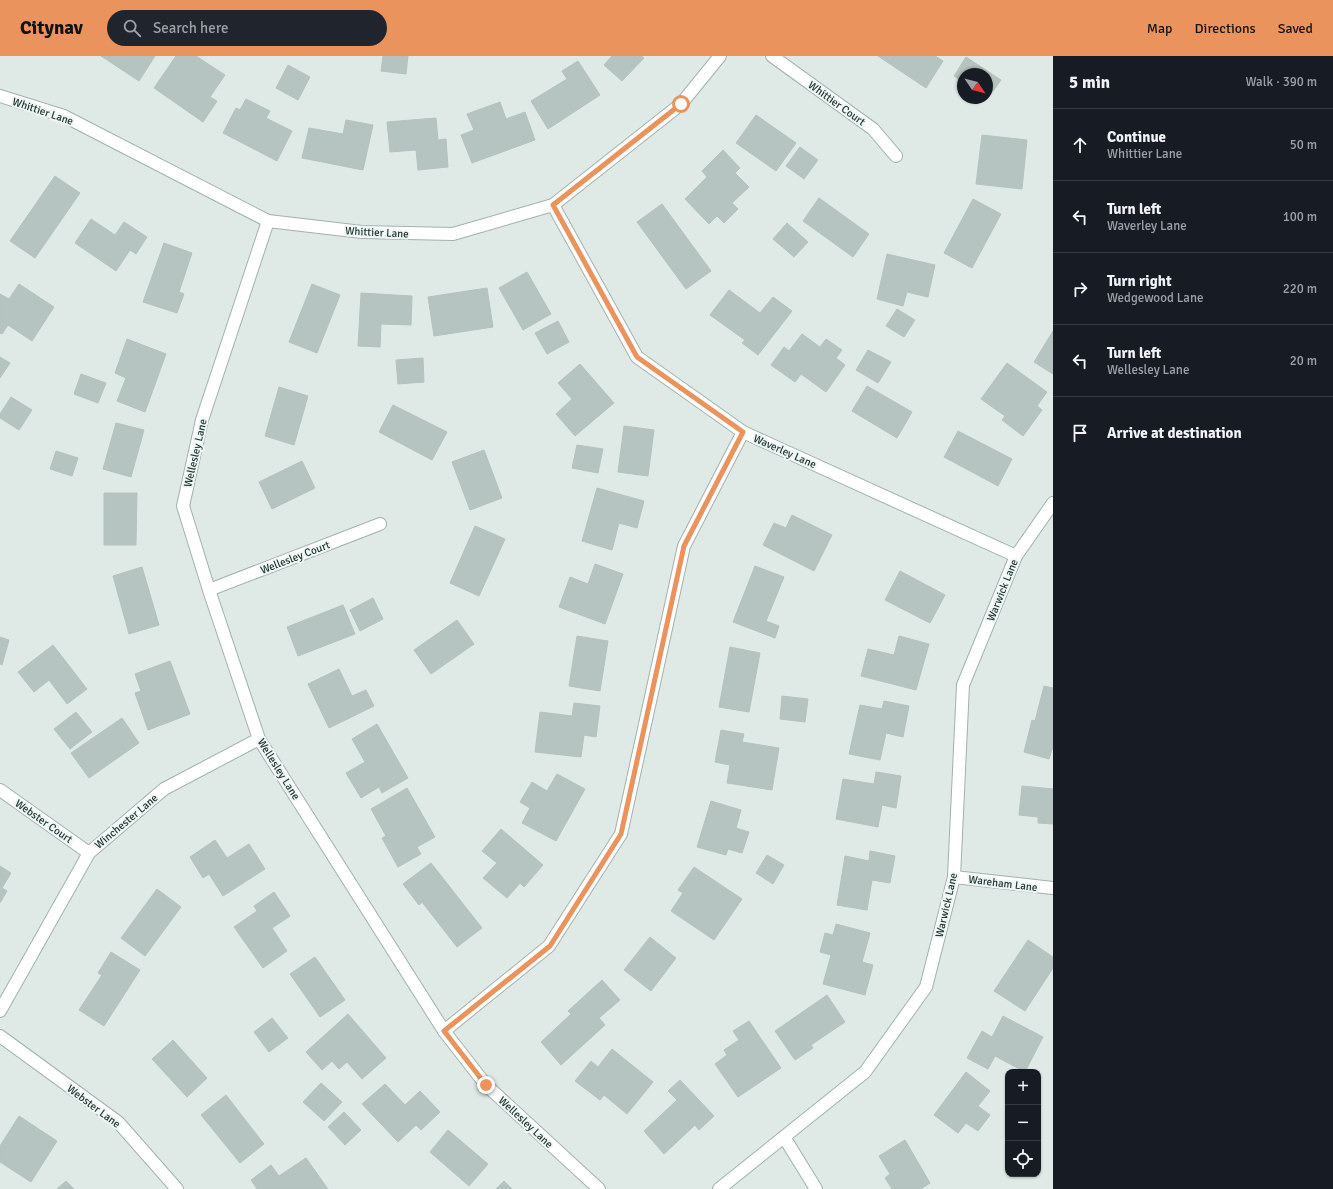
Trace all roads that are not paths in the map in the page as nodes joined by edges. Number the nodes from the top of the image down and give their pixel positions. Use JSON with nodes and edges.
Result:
{"nodes":[{"id":1,"x":720,"y":56,"type":"edge"},
{"id":2,"x":772,"y":56,"type":"edge"},
{"id":3,"x":0,"y":96,"type":"edge"},
{"id":4,"x":896,"y":156,"type":"dead end"},
{"id":5,"x":553,"y":205,"type":"junction"},
{"id":6,"x":268,"y":221,"type":"junction"},
{"id":7,"x":743,"y":432,"type":"junction"},
{"id":8,"x":1053,"y":503,"type":"edge"},
{"id":9,"x":380,"y":524,"type":"dead end"},
{"id":10,"x":1016,"y":556,"type":"junction"},
{"id":11,"x":209,"y":590,"type":"junction"},
{"id":12,"x":259,"y":739,"type":"junction"},
{"id":13,"x":0,"y":790,"type":"edge"},
{"id":14,"x":89,"y":853,"type":"junction"},
{"id":15,"x":954,"y":877,"type":"junction"},
{"id":16,"x":1053,"y":888,"type":"edge"},
{"id":17,"x":0,"y":1011,"type":"edge"},
{"id":18,"x":444,"y":1031,"type":"junction"},
{"id":19,"x":0,"y":1036,"type":"edge"},
{"id":20,"x":784,"y":1137,"type":"junction"},
{"id":21,"x":177,"y":1189,"type":"edge"},
{"id":22,"x":599,"y":1189,"type":"edge"},
{"id":23,"x":719,"y":1189,"type":"edge"},
{"id":24,"x":816,"y":1189,"type":"edge"}],
"edges":[{"from":1,"to":5,"type":"street","name":"Whittier Lane"},
{"from":2,"to":4,"type":"street","name":"Whittier Court"},
{"from":3,"to":6,"type":"street","name":"Whittier Lane"},
{"from":5,"to":6,"type":"street","name":"Whittier Lane"},
{"from":5,"to":7,"type":"street","name":"Waverley Lane"},
{"from":6,"to":11,"type":"street","name":"Wellesley Lane"},
{"from":7,"to":10,"type":"street","name":"Waverley Lane"},
{"from":7,"to":18,"type":"street"},
{"from":8,"to":10,"type":"street","name":"Warwick Lane"},
{"from":9,"to":11,"type":"street","name":"Wellesley Court"},
{"from":10,"to":15,"type":"street","name":"Warwick Lane"},
{"from":11,"to":12,"type":"street","name":"Wellesley Lane"},
{"from":12,"to":14,"type":"street","name":"Winchester Lane"},
{"from":12,"to":18,"type":"street","name":"Wellesley Lane"},
{"from":13,"to":14,"type":"street","name":"Webster Court"},
{"from":14,"to":17,"type":"street","name":"Winchester Lane"},
{"from":15,"to":16,"type":"street","name":"Wareham Lane"},
{"from":15,"to":20,"type":"street","name":"Warwick Lane"},
{"from":18,"to":22,"type":"street","name":"Wellesley Lane"},
{"from":19,"to":21,"type":"street","name":"Webster Lane"},
{"from":20,"to":23,"type":"street","name":"Warwick Lane"},
{"from":20,"to":24,"type":"street"}]}
